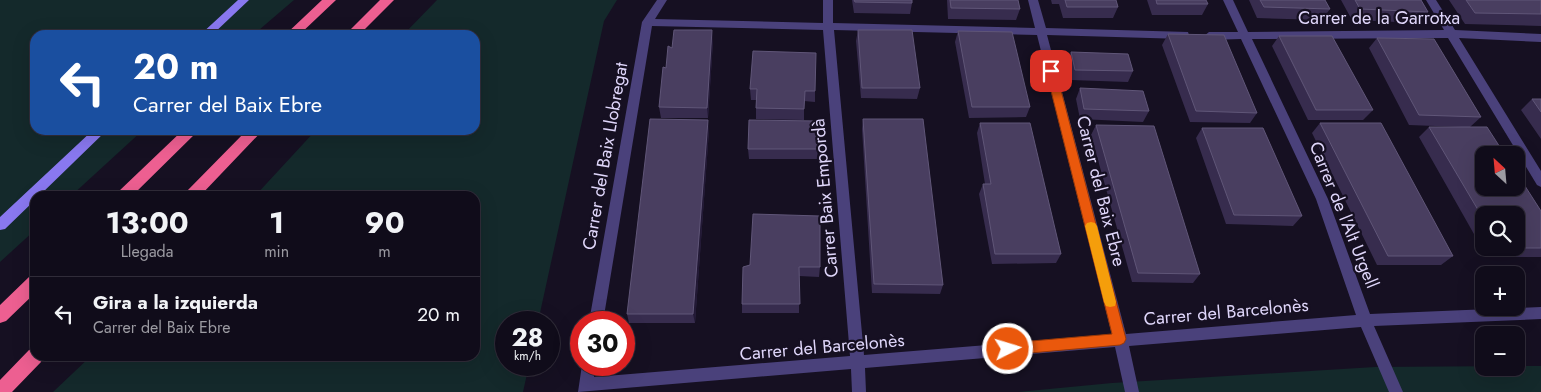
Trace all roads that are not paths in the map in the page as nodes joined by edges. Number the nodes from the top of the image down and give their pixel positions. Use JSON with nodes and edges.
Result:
{"nodes":[{"id":1,"x":244,"y":0,"type":"edge"},
{"id":2,"x":330,"y":0,"type":"edge"},
{"id":3,"x":388,"y":0,"type":"edge"},
{"id":4,"x":662,"y":0,"type":"edge"},
{"id":5,"x":828,"y":0,"type":"edge"},
{"id":6,"x":1033,"y":0,"type":"edge"},
{"id":7,"x":1228,"y":0,"type":"edge"},
{"id":8,"x":1431,"y":0,"type":"edge"},
{"id":9,"x":647,"y":22,"type":"junction"},
{"id":10,"x":828,"y":27,"type":"junction"},
{"id":11,"x":211,"y":30,"type":"edge"},
{"id":12,"x":297,"y":30,"type":"edge"},
{"id":13,"x":356,"y":30,"type":"edge"},
{"id":14,"x":1041,"y":33,"type":"junction"},
{"id":15,"x":1452,"y":34,"type":"junction"},
{"id":16,"x":1244,"y":37,"type":"junction"},
{"id":17,"x":1541,"y":38,"type":"edge"},
{"id":18,"x":96,"y":135,"type":"edge"},
{"id":19,"x":187,"y":135,"type":"edge"},
{"id":20,"x":251,"y":135,"type":"edge"},
{"id":21,"x":1541,"y":182,"type":"edge"},
{"id":22,"x":36,"y":191,"type":"edge"},
{"id":23,"x":128,"y":191,"type":"edge"},
{"id":24,"x":196,"y":191,"type":"edge"},
{"id":25,"x":30,"y":197,"type":"edge"},
{"id":26,"x":0,"y":225,"type":"edge"},
{"id":27,"x":30,"y":287,"type":"edge"},
{"id":28,"x":598,"y":311,"type":"edge"},
{"id":29,"x":1541,"y":313,"type":"edge"},
{"id":30,"x":0,"y":316,"type":"edge"},
{"id":31,"x":1365,"y":320,"type":"junction"},
{"id":32,"x":1120,"y":339,"type":"junction"},
{"id":33,"x":30,"y":361,"type":"edge"},
{"id":34,"x":858,"y":362,"type":"junction"},
{"id":35,"x":587,"y":376,"type":"edge"},
{"id":36,"x":585,"y":389,"type":"edge"},
{"id":37,"x":0,"y":392,"type":"edge"},
{"id":38,"x":859,"y":392,"type":"edge"},
{"id":39,"x":1132,"y":392,"type":"edge"},
{"id":40,"x":1396,"y":392,"type":"edge"}],
"edges":[{"from":1,"to":11,"type":"street"},
{"from":2,"to":12,"type":"highway"},
{"from":3,"to":13,"type":"highway"},
{"from":4,"to":9,"type":"street","name":"Carrer del Baix Llobregat"},
{"from":5,"to":10,"type":"street","name":"Carrer Baix Empordà"},
{"from":6,"to":14,"type":"street","name":"Carrer del Baix Ebre"},
{"from":7,"to":16,"type":"street","name":"Carrer de l'Alt Urgell"},
{"from":8,"to":15,"type":"street"},
{"from":9,"to":10,"type":"street","name":"Carrer de la Garrotxa"},
{"from":9,"to":28,"type":"street","name":"Carrer del Baix Llobregat"},
{"from":10,"to":14,"type":"street","name":"Carrer de la Garrotxa"},
{"from":10,"to":34,"type":"street","name":"Carrer Baix Empordà"},
{"from":14,"to":16,"type":"street","name":"Carrer de la Garrotxa"},
{"from":14,"to":32,"type":"street","name":"Carrer del Baix Ebre"},
{"from":15,"to":16,"type":"street","name":"Carrer de la Garrotxa"},
{"from":15,"to":17,"type":"street","name":"Carrer de la Garrotxa"},
{"from":15,"to":21,"type":"street"},
{"from":16,"to":31,"type":"street","name":"Carrer de l'Alt Urgell"},
{"from":18,"to":22,"type":"street"},
{"from":19,"to":23,"type":"highway"},
{"from":20,"to":24,"type":"highway"},
{"from":25,"to":26,"type":"street"},
{"from":27,"to":30,"type":"highway"},
{"from":29,"to":31,"type":"street","name":"Carrer del Barcelonès"},
{"from":31,"to":32,"type":"street","name":"Carrer del Barcelonès"},
{"from":31,"to":40,"type":"street","name":"Carrer de l'Alt Urgell"},
{"from":32,"to":34,"type":"street","name":"Carrer del Barcelonès"},
{"from":32,"to":39,"type":"street","name":"Carrer del Baix Ebre"},
{"from":33,"to":37,"type":"highway"},
{"from":34,"to":36,"type":"street","name":"Carrer del Barcelonès"},
{"from":34,"to":38,"type":"street","name":"Carrer Baix Empordà"},
{"from":35,"to":36,"type":"street"}]}
